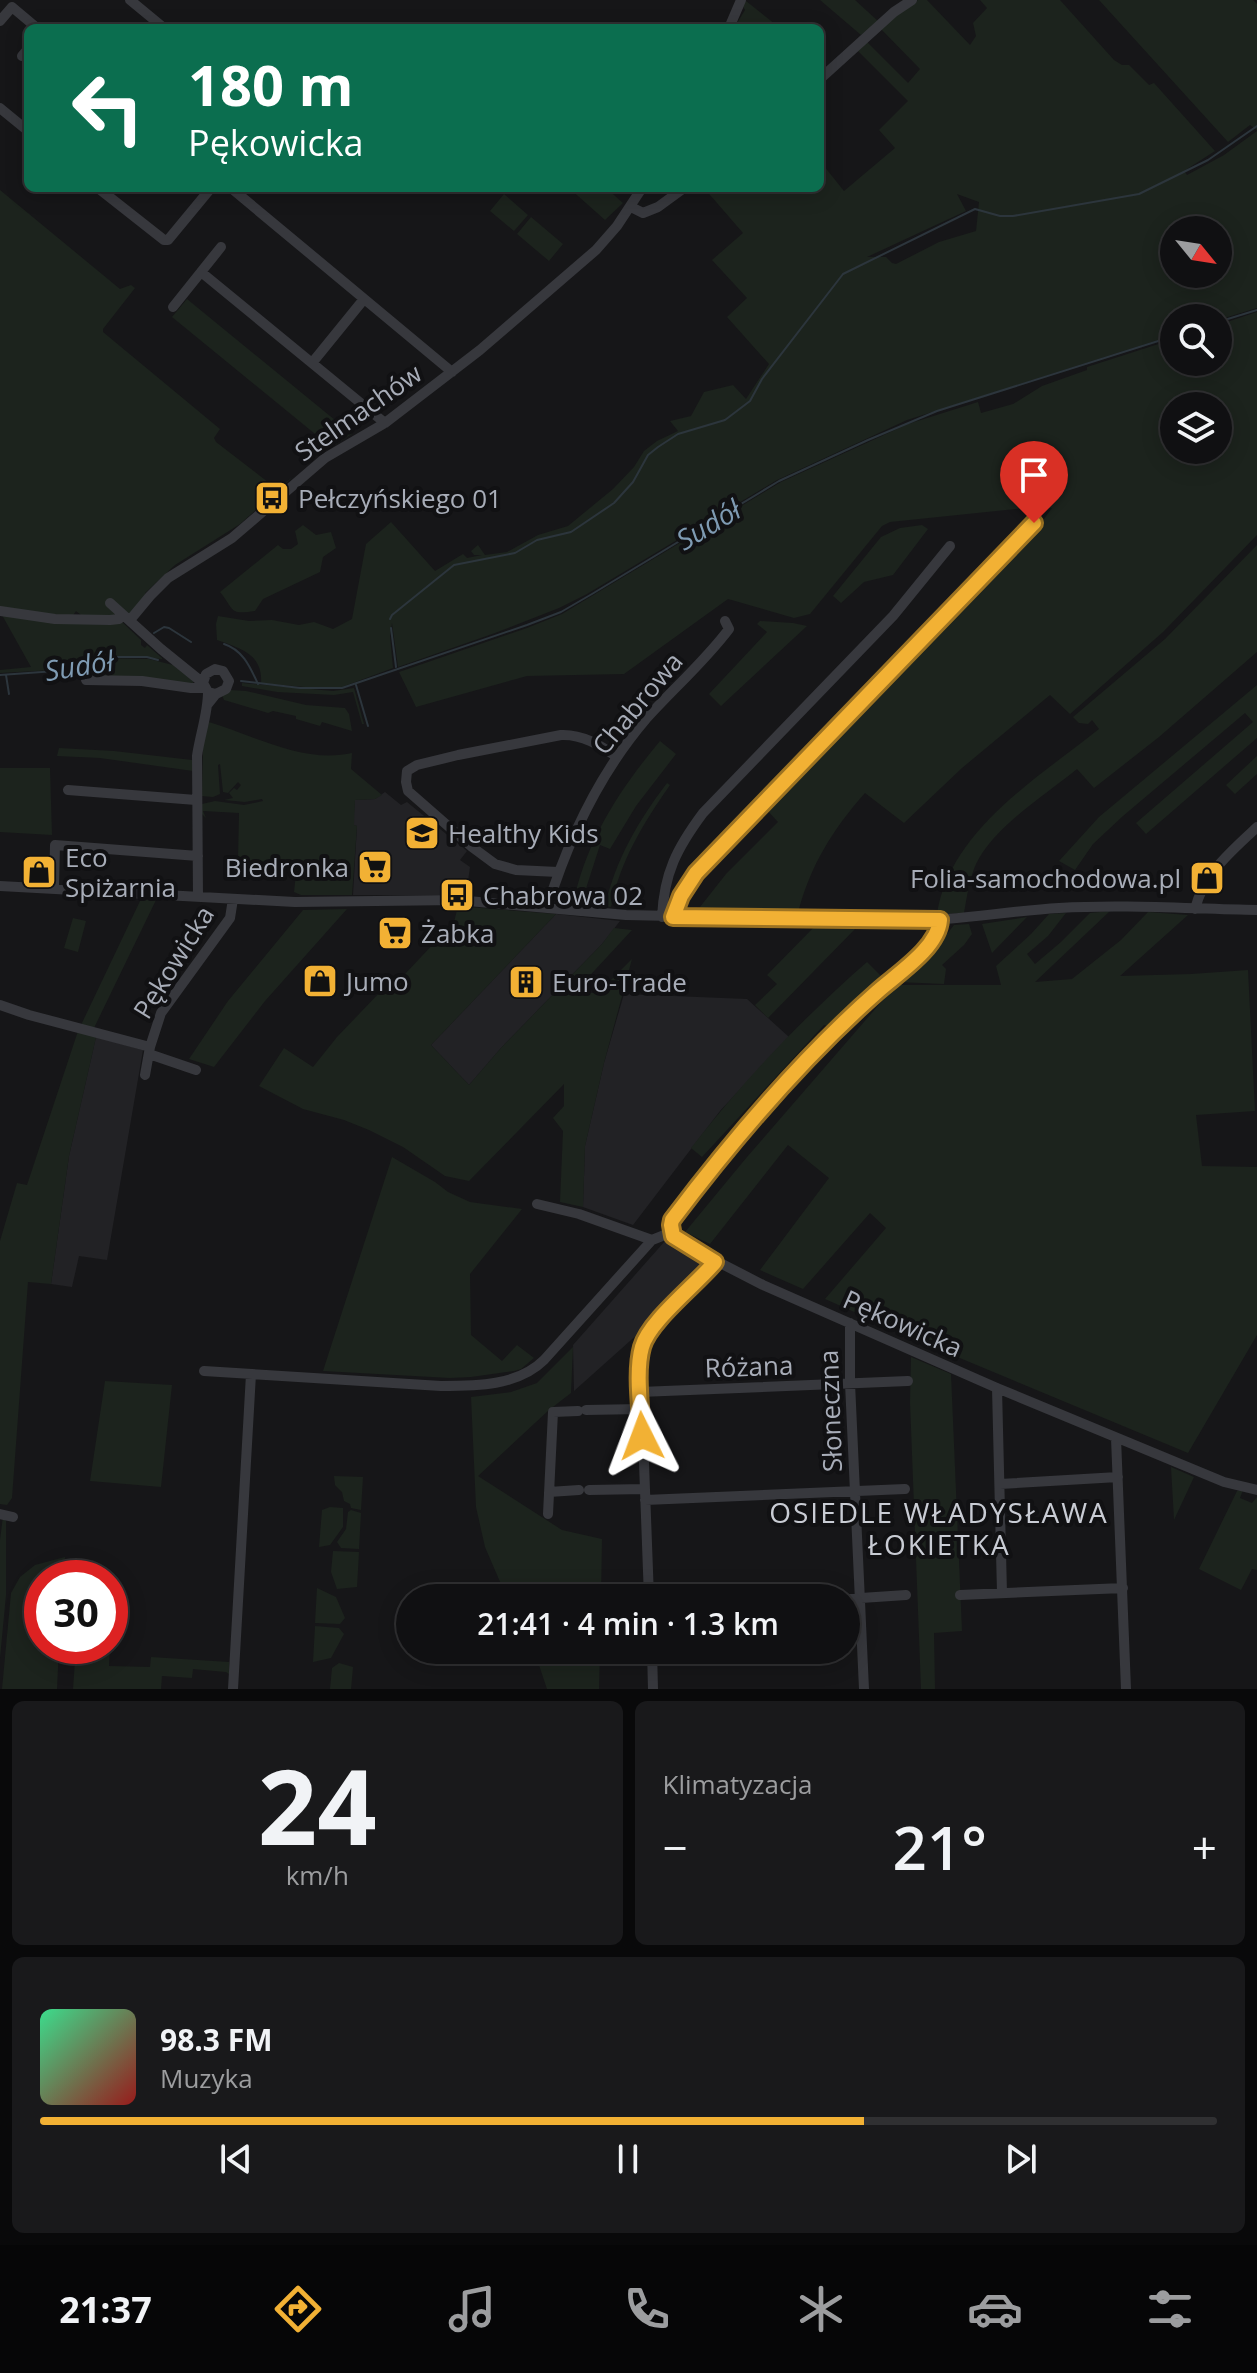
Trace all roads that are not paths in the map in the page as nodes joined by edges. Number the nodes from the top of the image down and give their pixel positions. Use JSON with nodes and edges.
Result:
{"nodes":[{"id":1,"x":130,"y":0,"type":"edge"},
{"id":2,"x":741,"y":0,"type":"edge"},
{"id":3,"x":912,"y":0,"type":"edge"},
{"id":4,"x":0,"y":21,"type":"edge"},
{"id":5,"x":32,"y":24,"type":"edge"},
{"id":6,"x":159,"y":24,"type":"edge"},
{"id":7,"x":731,"y":24,"type":"edge"},
{"id":8,"x":824,"y":75,"type":"edge"},
{"id":9,"x":0,"y":108,"type":"edge"},
{"id":10,"x":24,"y":128,"type":"edge"},
{"id":11,"x":103,"y":192,"type":"edge"},
{"id":12,"x":208,"y":192,"type":"edge"},
{"id":13,"x":236,"y":192,"type":"edge"},
{"id":14,"x":640,"y":192,"type":"edge"},
{"id":15,"x":678,"y":192,"type":"edge"},
{"id":16,"x":631,"y":207,"type":"junction"},
{"id":17,"x":221,"y":247,"type":"dead end"},
{"id":18,"x":201,"y":272,"type":"junction"},
{"id":19,"x":364,"y":299,"type":"junction"},
{"id":20,"x":173,"y":307,"type":"dead end"},
{"id":21,"x":312,"y":363,"type":"junction"},
{"id":22,"x":452,"y":372,"type":"junction"},
{"id":23,"x":385,"y":423,"type":"junction"},
{"id":24,"x":1034,"y":523,"type":"dead end"},
{"id":25,"x":950,"y":546,"type":"dead end"},
{"id":26,"x":110,"y":603,"type":"dead end"},
{"id":27,"x":0,"y":611,"type":"edge"},
{"id":28,"x":127,"y":618,"type":"junction"},
{"id":29,"x":725,"y":621,"type":"dead end"},
{"id":30,"x":181,"y":665,"type":"junction"},
{"id":31,"x":209,"y":671,"type":"junction"},
{"id":32,"x":86,"y":680,"type":"dead end"},
{"id":33,"x":208,"y":689,"type":"junction"},
{"id":34,"x":617,"y":757,"type":"junction"},
{"id":35,"x":68,"y":790,"type":"dead end"},
{"id":36,"x":196,"y":800,"type":"junction"},
{"id":37,"x":1257,"y":827,"type":"edge"},
{"id":38,"x":198,"y":856,"type":"junction"},
{"id":39,"x":558,"y":872,"type":"junction"},
{"id":40,"x":0,"y":886,"type":"edge"},
{"id":41,"x":54,"y":888,"type":"junction"},
{"id":42,"x":198,"y":897,"type":"junction"},
{"id":43,"x":233,"y":899,"type":"junction"},
{"id":44,"x":547,"y":908,"type":"junction"},
{"id":45,"x":1195,"y":909,"type":"junction"},
{"id":46,"x":1257,"y":910,"type":"edge"},
{"id":47,"x":668,"y":917,"type":"junction"},
{"id":48,"x":940,"y":920,"type":"junction"},
{"id":49,"x":0,"y":1005,"type":"edge"},
{"id":50,"x":149,"y":1051,"type":"junction"},
{"id":51,"x":196,"y":1070,"type":"dead end"},
{"id":52,"x":145,"y":1075,"type":"dead end"},
{"id":53,"x":537,"y":1204,"type":"dead end"},
{"id":54,"x":672,"y":1232,"type":"junction"},
{"id":55,"x":652,"y":1240,"type":"junction"},
{"id":56,"x":715,"y":1262,"type":"junction"},
{"id":57,"x":850,"y":1323,"type":"junction"},
{"id":58,"x":204,"y":1371,"type":"dead end"},
{"id":59,"x":251,"y":1374,"type":"junction"},
{"id":60,"x":908,"y":1381,"type":"dead end"},
{"id":61,"x":850,"y":1383,"type":"junction"},
{"id":62,"x":997,"y":1388,"type":"junction"},
{"id":63,"x":640,"y":1392,"type":"junction"},
{"id":64,"x":641,"y":1409,"type":"junction"},
{"id":65,"x":1116,"y":1438,"type":"junction"},
{"id":66,"x":1118,"y":1477,"type":"junction"},
{"id":67,"x":1000,"y":1484,"type":"junction"},
{"id":68,"x":905,"y":1489,"type":"dead end"},
{"id":69,"x":855,"y":1490,"type":"junction"},
{"id":70,"x":1257,"y":1490,"type":"edge"},
{"id":71,"x":549,"y":1492,"type":"junction"},
{"id":72,"x":645,"y":1494,"type":"junction"},
{"id":73,"x":0,"y":1514,"type":"edge"},
{"id":74,"x":548,"y":1514,"type":"dead end"},
{"id":75,"x":13,"y":1517,"type":"dead end"},
{"id":76,"x":648,"y":1584,"type":"edge"},
{"id":77,"x":859,"y":1584,"type":"edge"},
{"id":78,"x":1123,"y":1588,"type":"junction"},
{"id":79,"x":1002,"y":1593,"type":"junction"},
{"id":80,"x":906,"y":1595,"type":"dead end"},
{"id":81,"x":960,"y":1595,"type":"dead end"},
{"id":82,"x":860,"y":1598,"type":"joint"},
{"id":83,"x":652,"y":1664,"type":"edge"},
{"id":84,"x":233,"y":1689,"type":"edge"},
{"id":85,"x":653,"y":1689,"type":"edge"},
{"id":86,"x":864,"y":1689,"type":"edge"},
{"id":87,"x":1126,"y":1689,"type":"edge"}],
"edges":[{"from":1,"to":6,"type":"street"},
{"from":2,"to":7,"type":"street"},
{"from":3,"to":8,"type":"street"},
{"from":4,"to":5,"type":"street"},
{"from":9,"to":10,"type":"street"},
{"from":11,"to":12,"type":"street"},
{"from":13,"to":19,"type":"street"},
{"from":14,"to":16,"type":"street","name":"Stelmachów"},
{"from":15,"to":16,"type":"street"},
{"from":16,"to":22,"type":"street","name":"Stelmachów"},
{"from":17,"to":18,"type":"street"},
{"from":18,"to":20,"type":"street"},
{"from":18,"to":21,"type":"street"},
{"from":19,"to":21,"type":"street"},
{"from":19,"to":22,"type":"street"},
{"from":21,"to":23,"type":"street"},
{"from":22,"to":23,"type":"street","name":"Stelmachów"},
{"from":23,"to":28,"type":"street","name":"Stelmachów"},
{"from":24,"to":47,"type":"street"},
{"from":25,"to":47,"type":"street"},
{"from":26,"to":28,"type":"street"},
{"from":27,"to":28,"type":"street"},
{"from":28,"to":30,"type":"street"},
{"from":29,"to":34,"type":"street","name":"Chabrowa"},
{"from":30,"to":31,"type":"street"},
{"from":30,"to":33,"type":"street"},
{"from":31,"to":33,"type":"street"},
{"from":31,"to":33,"type":"street"},
{"from":32,"to":33,"type":"street"},
{"from":33,"to":36,"type":"street"},
{"from":34,"to":39,"type":"street","name":"Chabrowa"},
{"from":34,"to":39,"type":"street"},
{"from":35,"to":36,"type":"street"},
{"from":36,"to":38,"type":"street"},
{"from":37,"to":45,"type":"street"},
{"from":38,"to":41,"type":"street"},
{"from":38,"to":42,"type":"street"},
{"from":39,"to":44,"type":"street","name":"Chabrowa"},
{"from":40,"to":41,"type":"street"},
{"from":41,"to":42,"type":"street"},
{"from":42,"to":43,"type":"street"},
{"from":43,"to":44,"type":"street"},
{"from":43,"to":50,"type":"street","name":"Pękowicka"},
{"from":44,"to":47,"type":"street"},
{"from":45,"to":46,"type":"street"},
{"from":45,"to":48,"type":"street"},
{"from":47,"to":48,"type":"street"},
{"from":48,"to":54,"type":"street"},
{"from":49,"to":50,"type":"street","name":"Pękowicka"},
{"from":50,"to":51,"type":"street","name":"Pękowicka"},
{"from":50,"to":52,"type":"street","name":"Pękowicka"},
{"from":53,"to":55,"type":"street"},
{"from":54,"to":55,"type":"street"},
{"from":54,"to":56,"type":"street","name":"Pękowicka"},
{"from":55,"to":59,"type":"street"},
{"from":56,"to":57,"type":"street","name":"Pękowicka"},
{"from":56,"to":63,"type":"street"},
{"from":57,"to":61,"type":"street","name":"Słoneczna"},
{"from":57,"to":62,"type":"street","name":"Pękowicka"},
{"from":58,"to":59,"type":"street"},
{"from":59,"to":84,"type":"street"},
{"from":60,"to":61,"type":"street","name":"Różana"},
{"from":61,"to":63,"type":"street","name":"Różana"},
{"from":61,"to":69,"type":"street","name":"Słoneczna"},
{"from":62,"to":65,"type":"street","name":"Pękowicka"},
{"from":62,"to":67,"type":"street"},
{"from":63,"to":64,"type":"street"},
{"from":64,"to":71,"type":"street"},
{"from":64,"to":72,"type":"street"},
{"from":65,"to":66,"type":"street"},
{"from":65,"to":70,"type":"street","name":"Pękowicka"},
{"from":66,"to":67,"type":"street"},
{"from":66,"to":78,"type":"street"},
{"from":67,"to":79,"type":"street"},
{"from":68,"to":69,"type":"street"},
{"from":69,"to":72,"type":"street"},
{"from":69,"to":77,"type":"street","name":"Słoneczna"},
{"from":71,"to":72,"type":"street"},
{"from":71,"to":74,"type":"street"},
{"from":72,"to":76,"type":"street"},
{"from":73,"to":75,"type":"street"},
{"from":78,"to":79,"type":"street"},
{"from":78,"to":87,"type":"street"},
{"from":79,"to":81,"type":"street"},
{"from":80,"to":82,"type":"street"},
{"from":82,"to":86,"type":"street","name":"Słoneczna"},
{"from":83,"to":85,"type":"street"}]}
